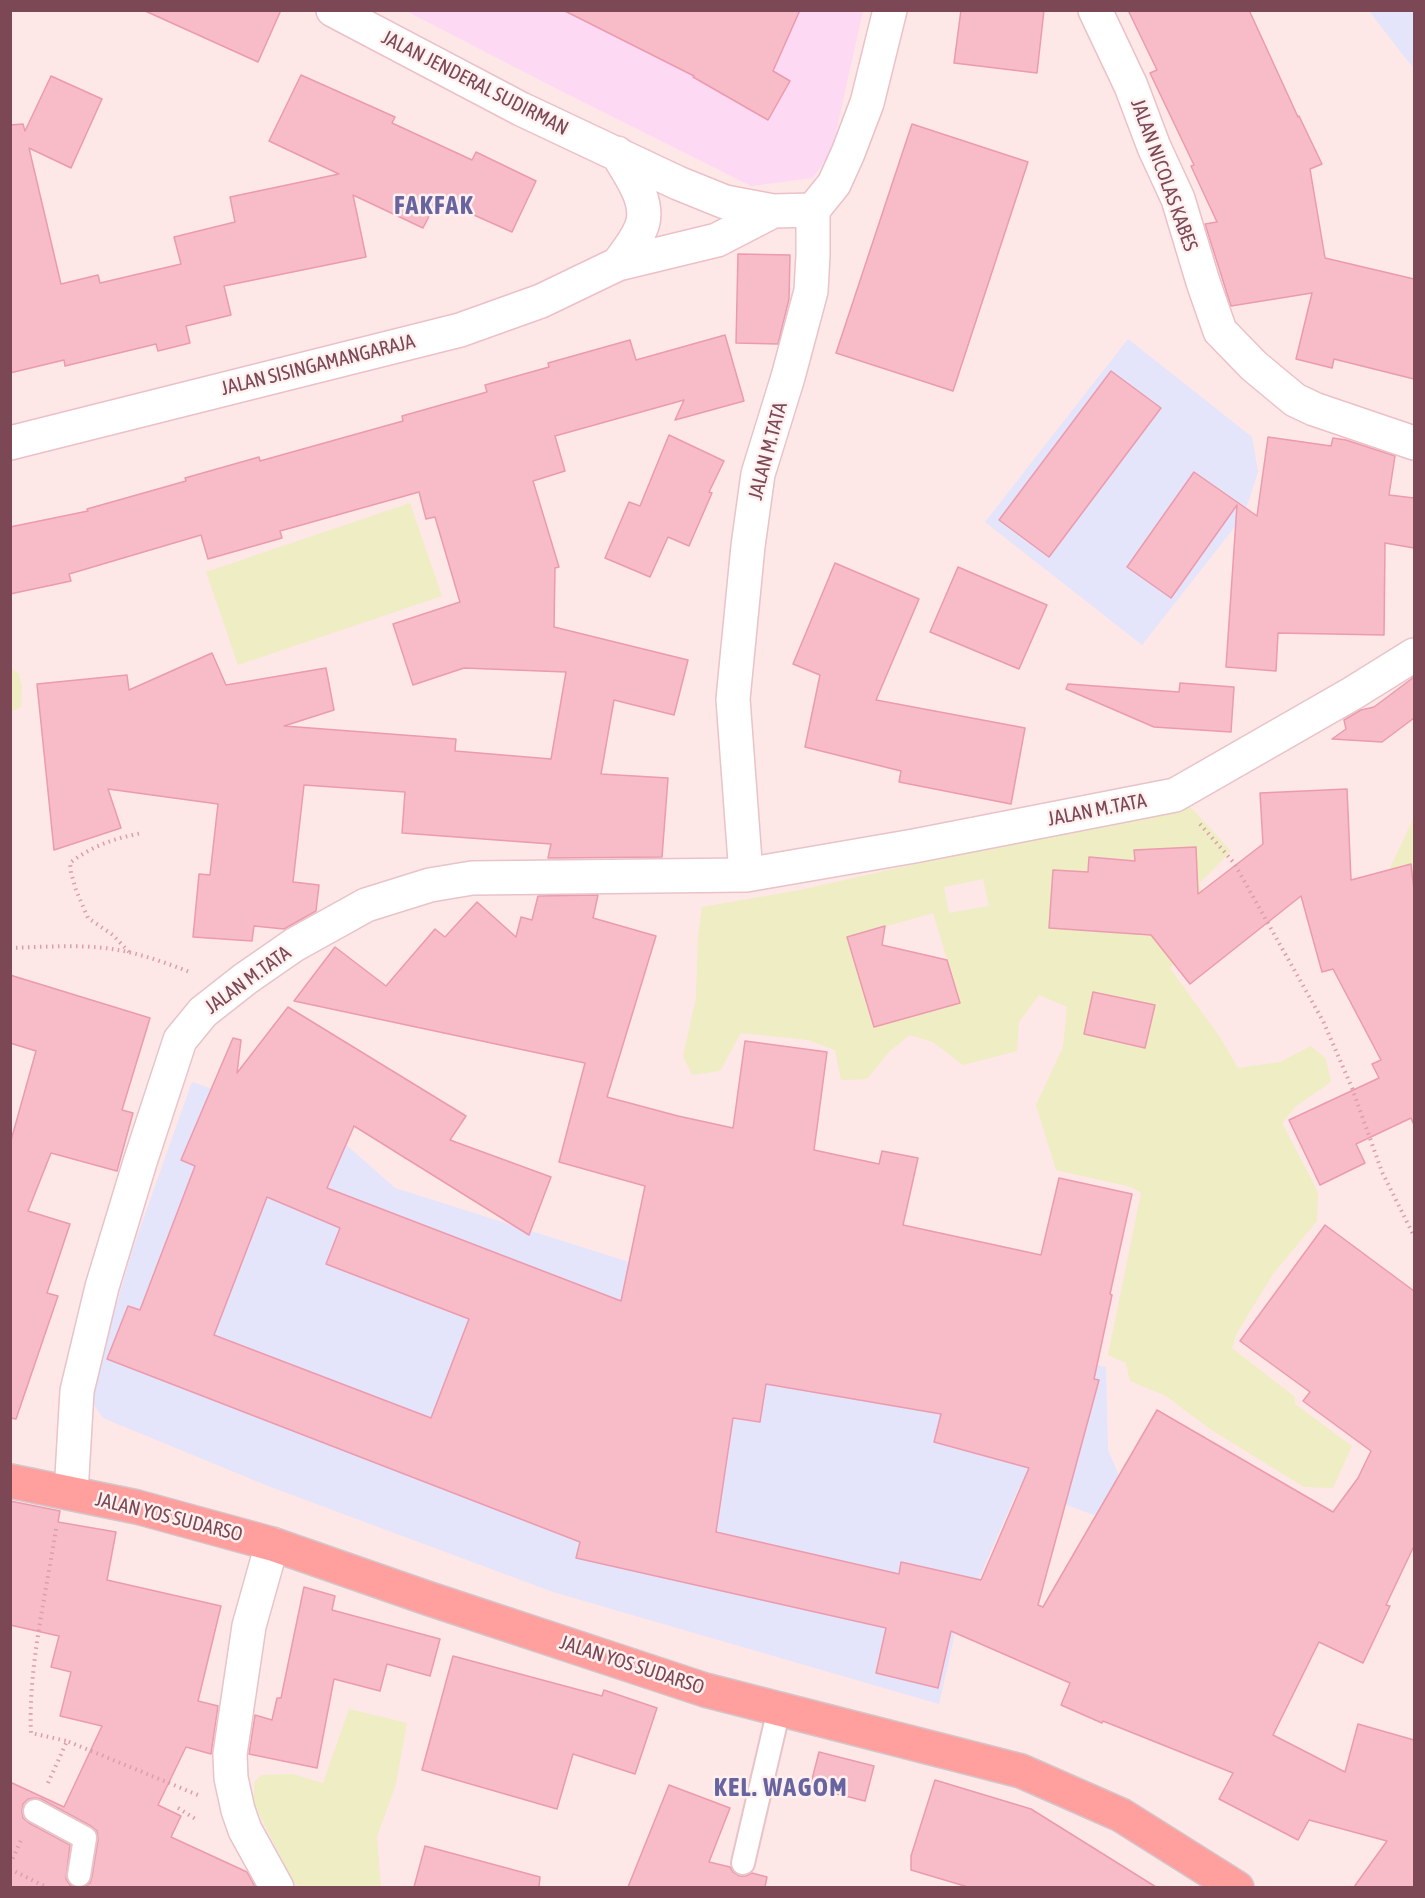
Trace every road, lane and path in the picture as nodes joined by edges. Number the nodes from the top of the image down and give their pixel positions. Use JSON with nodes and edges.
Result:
{"nodes":[{"id":1,"x":890,"y":10,"type":"edge"},
{"id":2,"x":1095,"y":10,"type":"edge"},
{"id":3,"x":335,"y":11,"type":"edge"},
{"id":4,"x":373,"y":20,"type":"edge"},
{"id":5,"x":617,"y":153,"type":"junction"},
{"id":6,"x":813,"y":210,"type":"junction"},
{"id":7,"x":773,"y":211,"type":"junction"},
{"id":8,"x":618,"y":264,"type":"junction"},
{"id":9,"x":10,"y":443,"type":"edge"},
{"id":10,"x":1414,"y":443,"type":"edge"},
{"id":11,"x":1414,"y":655,"type":"edge"},
{"id":12,"x":1175,"y":795,"type":"junction"},
{"id":13,"x":142,"y":833,"type":"dead end"},
{"id":14,"x":746,"y":875,"type":"junction"},
{"id":15,"x":10,"y":948,"type":"edge"},
{"id":16,"x":130,"y":953,"type":"junction"},
{"id":17,"x":218,"y":1001,"type":"junction"},
{"id":18,"x":1414,"y":1236,"type":"edge"},
{"id":19,"x":10,"y":1481,"type":"edge"},
{"id":20,"x":66,"y":1493,"type":"junction"},
{"id":21,"x":272,"y":1544,"type":"junction"},
{"id":22,"x":779,"y":1709,"type":"junction"},
{"id":23,"x":67,"y":1741,"type":"junction"},
{"id":24,"x":178,"y":1808,"type":"dead end"},
{"id":25,"x":238,"y":1810,"type":"junction"},
{"id":26,"x":34,"y":1811,"type":"junction"},
{"id":27,"x":197,"y":1820,"type":"dead end"},
{"id":28,"x":744,"y":1863,"type":"dead end"},
{"id":29,"x":10,"y":1864,"type":"edge"},
{"id":30,"x":10,"y":1869,"type":"edge"},
{"id":31,"x":79,"y":1875,"type":"dead end"},
{"id":32,"x":39,"y":1886,"type":"edge"},
{"id":33,"x":48,"y":1887,"type":"edge"},
{"id":34,"x":277,"y":1887,"type":"edge"},
{"id":35,"x":1236,"y":1887,"type":"edge"}],
"edges":[{"from":1,"to":6,"type":"street"},
{"from":2,"to":10,"type":"street","name":"JALAN NICOLAS KABES"},
{"from":3,"to":4,"type":"street","name":"JALAN JENDERAL SUDIRMAN"},
{"from":4,"to":5,"type":"street","name":"JALAN JENDERAL SUDIRMAN"},
{"from":5,"to":7,"type":"street","name":"JALAN JENDERAL SUDIRMAN"},
{"from":5,"to":8,"type":"street"},
{"from":6,"to":7,"type":"street"},
{"from":6,"to":14,"type":"street","name":"JALAN M.TATA"},
{"from":7,"to":8,"type":"street"},
{"from":8,"to":9,"type":"street","name":"JALAN SISINGAMANGARAJA"},
{"from":11,"to":12,"type":"street","name":"JALAN M.TATA"},
{"from":12,"to":14,"type":"street","name":"JALAN M.TATA"},
{"from":12,"to":18,"type":"path"},
{"from":13,"to":16,"type":"path"},
{"from":14,"to":17,"type":"street","name":"JALAN M.TATA"},
{"from":15,"to":16,"type":"path"},
{"from":16,"to":17,"type":"path"},
{"from":17,"to":20,"type":"street","name":"JALAN M.TATA"},
{"from":19,"to":20,"type":"main road","name":"JALAN YOS SUDARSO"},
{"from":20,"to":21,"type":"main road","name":"JALAN YOS SUDARSO"},
{"from":20,"to":23,"type":"path"},
{"from":21,"to":22,"type":"main road","name":"JALAN YOS SUDARSO"},
{"from":21,"to":25,"type":"street"},
{"from":22,"to":28,"type":"lane"},
{"from":22,"to":35,"type":"main road","name":"JALAN YOS SUDARSO"},
{"from":23,"to":25,"type":"path"},
{"from":23,"to":26,"type":"path"},
{"from":24,"to":27,"type":"path"},
{"from":25,"to":34,"type":"street"},
{"from":26,"to":29,"type":"path"},
{"from":26,"to":31,"type":"lane"},
{"from":30,"to":32,"type":"path"},
{"from":32,"to":33,"type":"path"}]}
